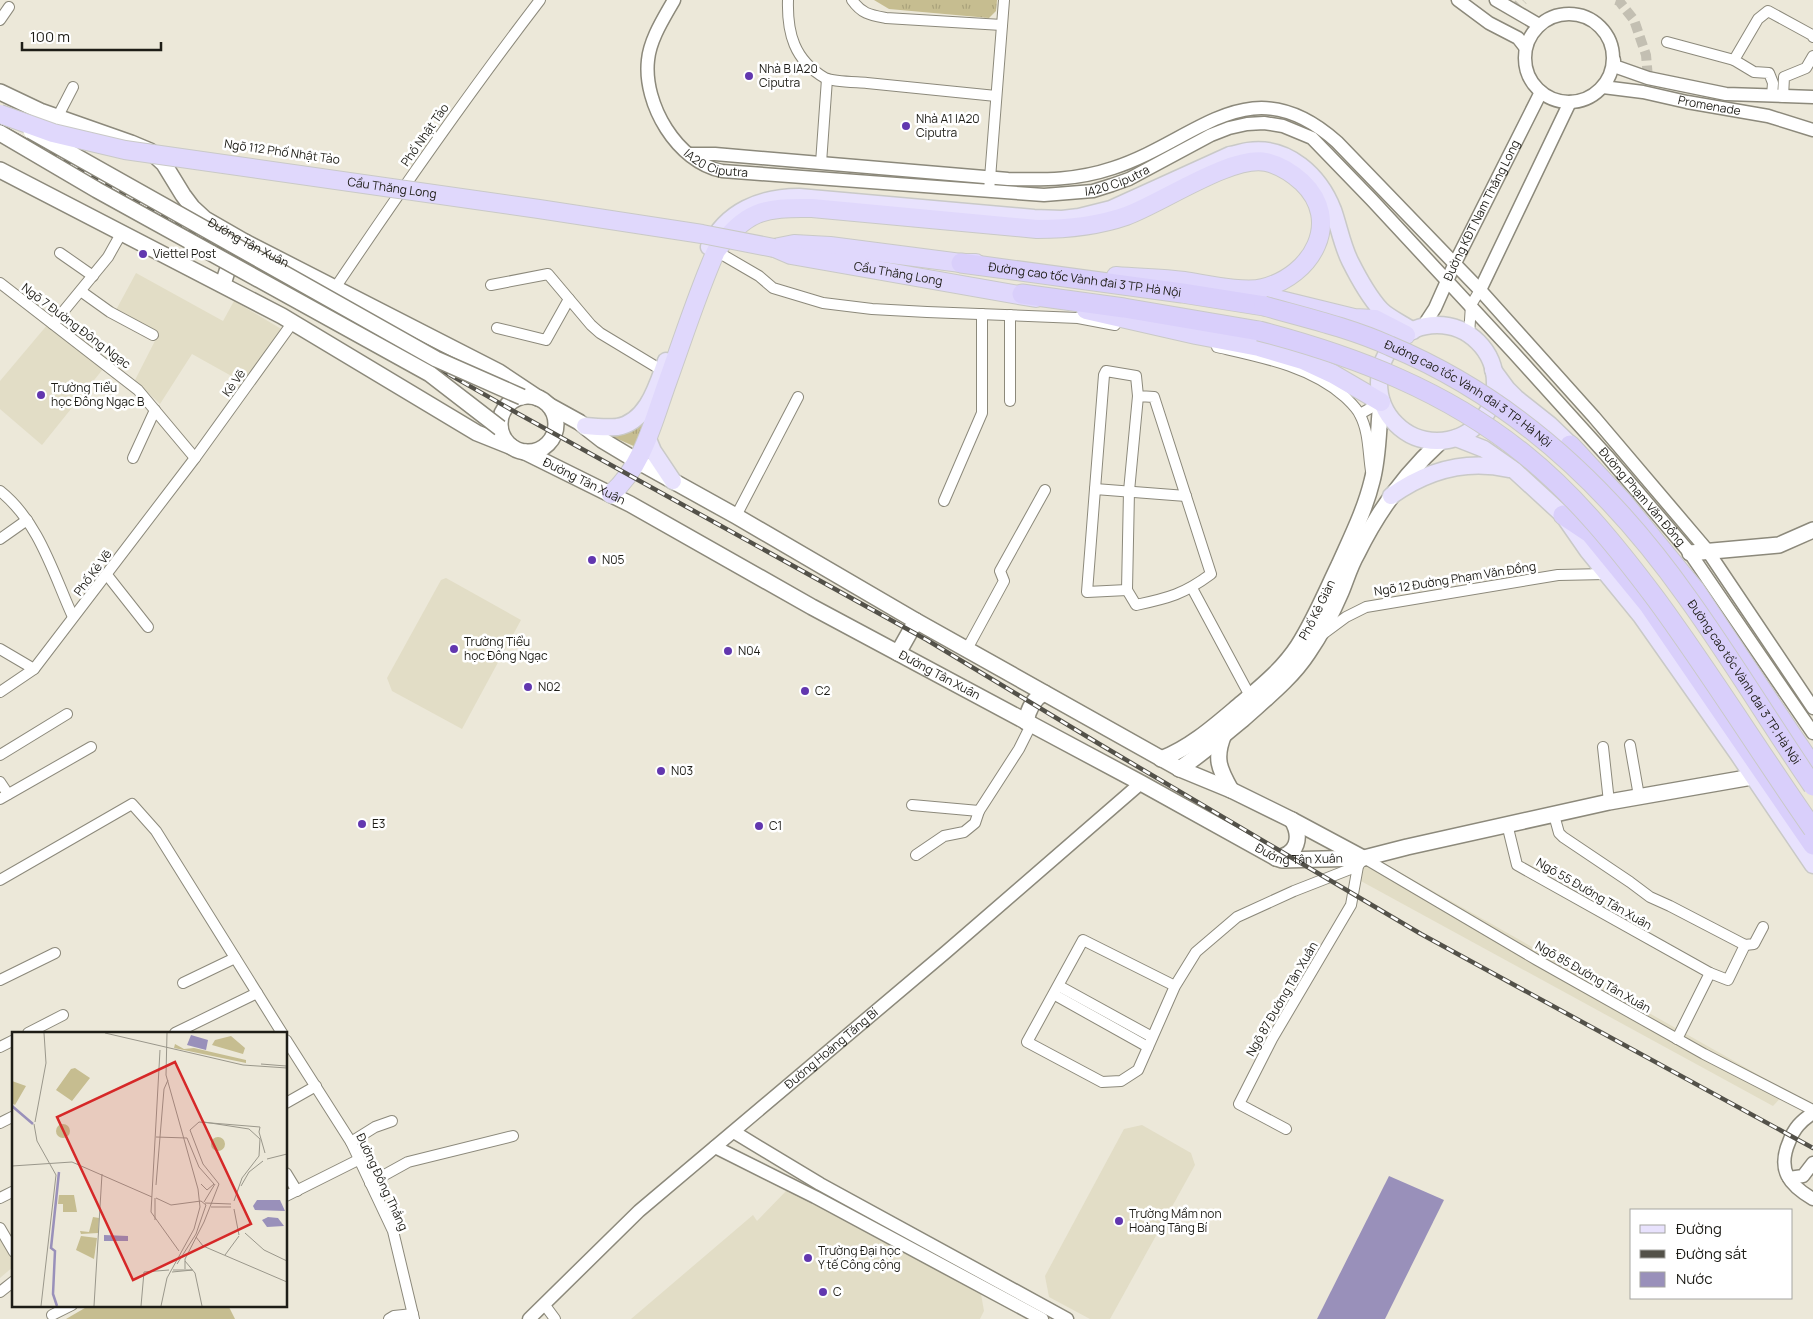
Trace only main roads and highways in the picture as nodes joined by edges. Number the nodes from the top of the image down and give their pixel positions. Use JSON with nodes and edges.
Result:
{"nodes":[{"id":1,"x":0,"y":92,"type":"edge"},
{"id":2,"x":0,"y":112,"type":"edge"},
{"id":3,"x":0,"y":133,"type":"edge"},
{"id":4,"x":154,"y":154,"type":"junction"},
{"id":5,"x":0,"y":170,"type":"edge"},
{"id":6,"x":230,"y":234,"type":"junction"},
{"id":7,"x":245,"y":242,"type":"junction"},
{"id":8,"x":774,"y":248,"type":"junction"},
{"id":9,"x":961,"y":262,"type":"junction"},
{"id":10,"x":216,"y":281,"type":"junction"},
{"id":11,"x":1226,"y":287,"type":"junction"},
{"id":12,"x":1022,"y":294,"type":"junction"},
{"id":13,"x":1414,"y":331,"type":"junction"},
{"id":14,"x":1493,"y":370,"type":"junction"},
{"id":15,"x":522,"y":396,"type":"junction"},
{"id":16,"x":544,"y":402,"type":"junction"},
{"id":17,"x":1381,"y":402,"type":"junction"},
{"id":18,"x":585,"y":426,"type":"junction"},
{"id":19,"x":500,"y":428,"type":"junction"},
{"id":20,"x":648,"y":439,"type":"junction"},
{"id":21,"x":1448,"y":440,"type":"junction"},
{"id":22,"x":1570,"y":445,"type":"junction"},
{"id":23,"x":518,"y":450,"type":"junction"},
{"id":24,"x":637,"y":461,"type":"junction"},
{"id":25,"x":1514,"y":470,"type":"junction"},
{"id":26,"x":673,"y":481,"type":"junction"},
{"id":27,"x":611,"y":494,"type":"junction"},
{"id":28,"x":1391,"y":496,"type":"junction"},
{"id":29,"x":1563,"y":515,"type":"junction"},
{"id":30,"x":1812,"y":533,"type":"edge"},
{"id":31,"x":1690,"y":553,"type":"road end"},
{"id":32,"x":1325,"y":609,"type":"junction"},
{"id":33,"x":916,"y":621,"type":"junction"},
{"id":34,"x":898,"y":653,"type":"junction"},
{"id":35,"x":1044,"y":693,"type":"junction"},
{"id":36,"x":1029,"y":723,"type":"junction"},
{"id":37,"x":1224,"y":734,"type":"junction"},
{"id":38,"x":1813,"y":756,"type":"edge"},
{"id":39,"x":1161,"y":758,"type":"junction"},
{"id":40,"x":1813,"y":767,"type":"edge"},
{"id":41,"x":1179,"y":768,"type":"junction"},
{"id":42,"x":1752,"y":777,"type":"junction"},
{"id":43,"x":1813,"y":780,"type":"edge"},
{"id":44,"x":1813,"y":786,"type":"edge"},
{"id":45,"x":1231,"y":790,"type":"junction"},
{"id":46,"x":1292,"y":820,"type":"junction"},
{"id":47,"x":1813,"y":829,"type":"edge"},
{"id":48,"x":1813,"y":838,"type":"edge"},
{"id":49,"x":1813,"y":845,"type":"edge"},
{"id":50,"x":1276,"y":858,"type":"junction"},
{"id":51,"x":1361,"y":862,"type":"junction"},
{"id":52,"x":1813,"y":865,"type":"edge"}],
"edges":[{"from":1,"to":4,"type":"main road","name":"Đường Tân Xuân"},
{"from":2,"to":4,"type":"highway","name":"Cầu Thăng Long","bridge":true},
{"from":2,"to":15,"type":"main road","name":"Cầu Thăng Long","bridge":true},
{"from":3,"to":19,"type":"main road","bridge":true},
{"from":4,"to":6,"type":"main road","name":"Đường Tân Xuân"},
{"from":4,"to":8,"type":"highway","name":"Cầu Thăng Long","bridge":true},
{"from":5,"to":10,"type":"main road","name":"Đường Tân Xuân"},
{"from":6,"to":7,"type":"main road","name":"Đường Tân Xuân"},
{"from":6,"to":10,"type":"main road"},
{"from":7,"to":10,"type":"main road"},
{"from":7,"to":16,"type":"main road","name":"Đường Tân Xuân"},
{"from":8,"to":9,"type":"highway","name":"Cầu Thăng Long"},
{"from":8,"to":12,"type":"highway","name":"Cầu Thăng Long"},
{"from":9,"to":11,"type":"highway","name":"Cầu Thăng Long"},
{"from":9,"to":44,"type":"highway","name":"Đường cao tốc Vành đai 3 TP. Hà Nội","bridge":true},
{"from":10,"to":23,"type":"main road","name":"Đường Tân Xuân"},
{"from":11,"to":13,"type":"highway"},
{"from":11,"to":20,"type":"highway"},
{"from":12,"to":17,"type":"highway","name":"Cầu Thăng Long"},
{"from":12,"to":47,"type":"highway","name":"Đường cao tốc Vành đai 3 TP. Hà Nội","bridge":true},
{"from":13,"to":14,"type":"main road"},
{"from":13,"to":17,"type":"main road"},
{"from":13,"to":18,"type":"main road"},
{"from":14,"to":21,"type":"main road"},
{"from":14,"to":22,"type":"main road","name":"Đường Phạm Văn Đồng"},
{"from":15,"to":16,"type":"main road"},
{"from":15,"to":19,"type":"main road"},
{"from":16,"to":18,"type":"main road","name":"Đường Tân Xuân"},
{"from":16,"to":23,"type":"main road"},
{"from":17,"to":21,"type":"main road"},
{"from":17,"to":32,"type":"main road","name":"Phố Kẻ Giàn"},
{"from":18,"to":24,"type":"main road","name":"Đường Tân Xuân"},
{"from":19,"to":23,"type":"main road"},
{"from":20,"to":24,"type":"highway"},
{"from":20,"to":26,"type":"main road"},
{"from":21,"to":25,"type":"main road"},
{"from":21,"to":28,"type":"main road","name":"Phố Kẻ Giàn"},
{"from":22,"to":38,"type":"main road","name":"Đường Phạm Văn Đồng"},
{"from":22,"to":40,"type":"highway"},
{"from":22,"to":43,"type":"main road","name":"Đường Phạm Văn Đồng"},
{"from":23,"to":27,"type":"main road","name":"Đường Tân Xuân"},
{"from":24,"to":26,"type":"main road","name":"Đường Tân Xuân"},
{"from":24,"to":27,"type":"highway"},
{"from":25,"to":28,"type":"main road"},
{"from":25,"to":29,"type":"main road"},
{"from":26,"to":33,"type":"main road","name":"Đường Tân Xuân"},
{"from":27,"to":34,"type":"main road","name":"Đường Tân Xuân"},
{"from":28,"to":32,"type":"main road","name":"Phố Kẻ Giàn"},
{"from":29,"to":42,"type":"main road"},
{"from":29,"to":48,"type":"main road"},
{"from":29,"to":49,"type":"highway"},
{"from":30,"to":31,"type":"main road"},
{"from":32,"to":37,"type":"main road","name":"Phố Kẻ Giàn"},
{"from":32,"to":39,"type":"main road","name":"Phố Kẻ Giàn"},
{"from":33,"to":34,"type":"main road"},
{"from":33,"to":35,"type":"main road","name":"Đường Tân Xuân"},
{"from":34,"to":36,"type":"main road","name":"Đường Tân Xuân"},
{"from":35,"to":36,"type":"main road"},
{"from":35,"to":39,"type":"main road","name":"Đường Tân Xuân"},
{"from":36,"to":50,"type":"main road","name":"Đường Tân Xuân"},
{"from":37,"to":41,"type":"main road","name":"Phố Kẻ Giàn"},
{"from":37,"to":45,"type":"main road"},
{"from":39,"to":41,"type":"main road","name":"Đường Tân Xuân"},
{"from":41,"to":45,"type":"main road","name":"Đường Tân Xuân"},
{"from":42,"to":51,"type":"main road","name":"Đường Tân Xuân"},
{"from":42,"to":52,"type":"main road"},
{"from":45,"to":46,"type":"main road","name":"Đường Tân Xuân"},
{"from":46,"to":50,"type":"main road"},
{"from":46,"to":51,"type":"main road","name":"Đường Tân Xuân"},
{"from":50,"to":51,"type":"main road","name":"Đường Tân Xuân"}]}
